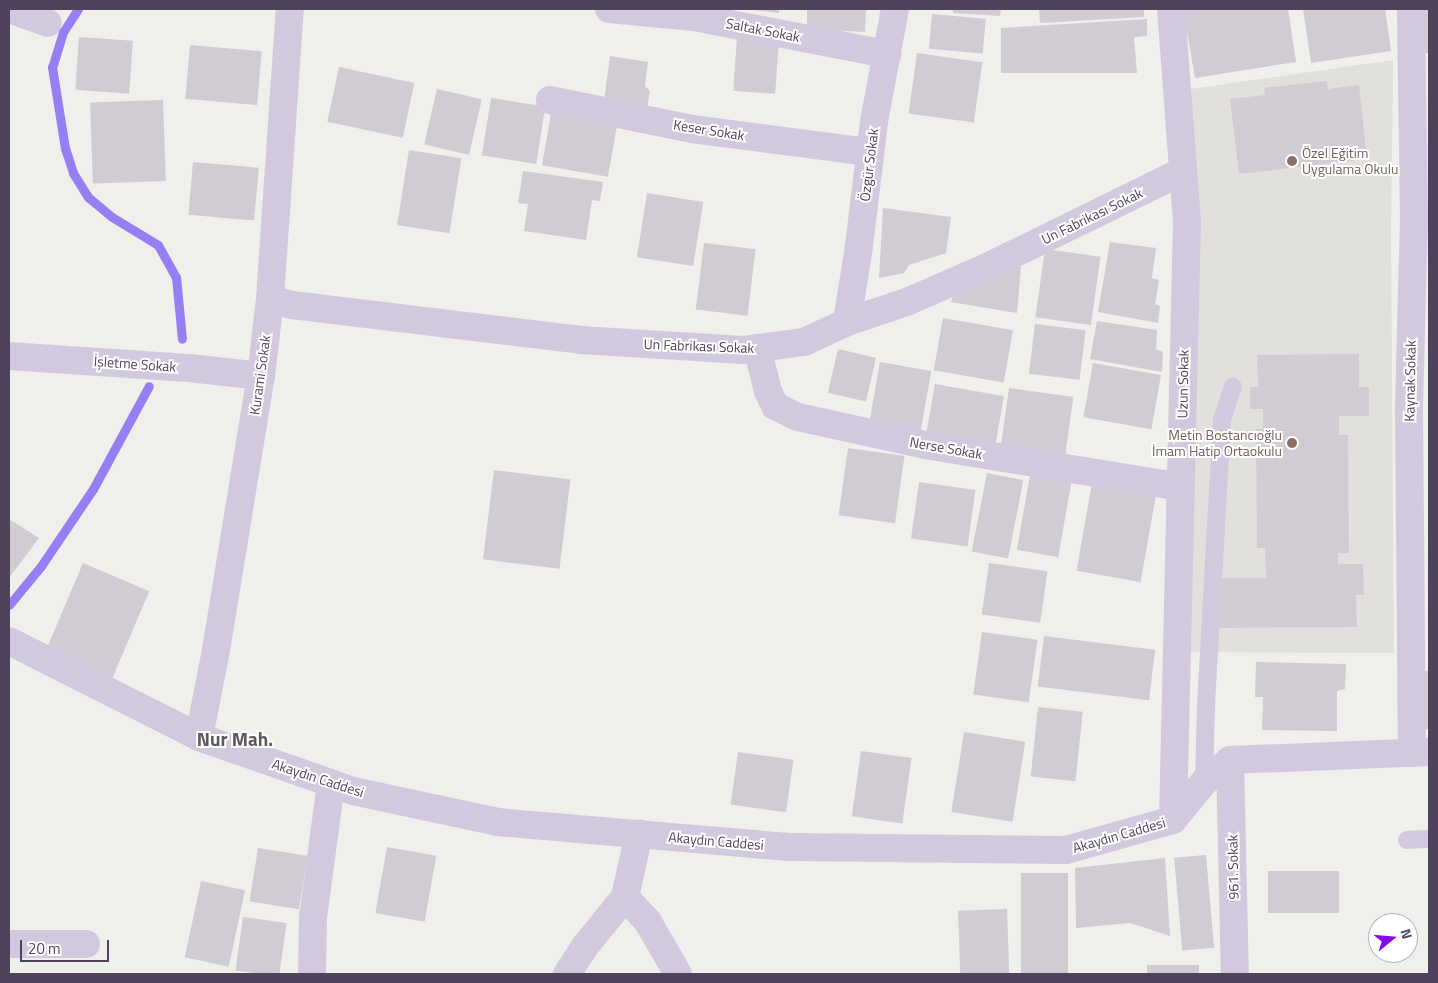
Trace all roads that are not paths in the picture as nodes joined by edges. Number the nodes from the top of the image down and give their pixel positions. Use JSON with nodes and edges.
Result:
{"nodes":[{"id":1,"x":9,"y":9,"type":"edge"},
{"id":2,"x":290,"y":9,"type":"edge"},
{"id":3,"x":610,"y":9,"type":"edge"},
{"id":4,"x":895,"y":9,"type":"edge"},
{"id":5,"x":1171,"y":9,"type":"edge"},
{"id":6,"x":1411,"y":9,"type":"edge"},
{"id":7,"x":48,"y":23,"type":"dead end"},
{"id":8,"x":887,"y":54,"type":"junction"},
{"id":9,"x":550,"y":100,"type":"dead end"},
{"id":10,"x":870,"y":152,"type":"junction"},
{"id":11,"x":1183,"y":171,"type":"junction"},
{"id":12,"x":270,"y":299,"type":"junction"},
{"id":13,"x":847,"y":322,"type":"junction"},
{"id":14,"x":757,"y":348,"type":"junction"},
{"id":15,"x":9,"y":356,"type":"edge"},
{"id":16,"x":261,"y":376,"type":"junction"},
{"id":17,"x":1233,"y":388,"type":"dead end"},
{"id":18,"x":1181,"y":486,"type":"junction"},
{"id":19,"x":9,"y":641,"type":"edge"},
{"id":20,"x":199,"y":737,"type":"junction"},
{"id":21,"x":1421,"y":752,"type":"edge"},
{"id":22,"x":1230,"y":760,"type":"junction"},
{"id":23,"x":1204,"y":782,"type":"junction"},
{"id":24,"x":330,"y":783,"type":"junction"},
{"id":25,"x":1173,"y":820,"type":"junction"},
{"id":26,"x":639,"y":834,"type":"junction"},
{"id":27,"x":1429,"y":839,"type":"edge"},
{"id":28,"x":1406,"y":840,"type":"dead end"},
{"id":29,"x":625,"y":897,"type":"junction"},
{"id":30,"x":9,"y":944,"type":"edge"},
{"id":31,"x":86,"y":944,"type":"dead end"},
{"id":32,"x":312,"y":974,"type":"edge"},
{"id":33,"x":567,"y":974,"type":"edge"},
{"id":34,"x":678,"y":974,"type":"edge"},
{"id":35,"x":1235,"y":974,"type":"edge"}],
"edges":[{"from":1,"to":7,"type":"street"},
{"from":2,"to":12,"type":"street","name":"Kurami Sokak"},
{"from":3,"to":8,"type":"street","name":"Saltak Sokak"},
{"from":4,"to":8,"type":"street","name":"Özgür Sokak"},
{"from":5,"to":11,"type":"street","name":"Uzun Sokak"},
{"from":6,"to":21,"type":"street","name":"Kaynak Sokak"},
{"from":8,"to":10,"type":"street","name":"Özgür Sokak"},
{"from":9,"to":10,"type":"street","name":"Keser Sokak"},
{"from":10,"to":13,"type":"street","name":"Özgür Sokak"},
{"from":11,"to":13,"type":"street","name":"Un Fabrikası Sokak"},
{"from":11,"to":18,"type":"street","name":"Uzun Sokak"},
{"from":12,"to":14,"type":"street","name":"Un Fabrikası Sokak"},
{"from":12,"to":16,"type":"street","name":"Kurami Sokak"},
{"from":13,"to":14,"type":"street","name":"Un Fabrikası Sokak"},
{"from":14,"to":18,"type":"street","name":"Nerse Sokak"},
{"from":15,"to":16,"type":"street","name":"İşletme Sokak"},
{"from":16,"to":20,"type":"street","name":"Kurami Sokak"},
{"from":17,"to":23,"type":"lane"},
{"from":18,"to":25,"type":"street","name":"Uzun Sokak"},
{"from":19,"to":20,"type":"street","name":"Akaydın Caddesi"},
{"from":20,"to":24,"type":"street","name":"Akaydın Caddesi"},
{"from":21,"to":22,"type":"street"},
{"from":22,"to":23,"type":"street","name":"Akaydın Caddesi"},
{"from":22,"to":35,"type":"street","name":"961. Sokak"},
{"from":23,"to":25,"type":"street","name":"Akaydın Caddesi"},
{"from":24,"to":26,"type":"street","name":"Akaydın Caddesi"},
{"from":24,"to":32,"type":"street"},
{"from":25,"to":26,"type":"street","name":"Akaydın Caddesi"},
{"from":26,"to":29,"type":"street"},
{"from":27,"to":28,"type":"lane"},
{"from":29,"to":33,"type":"street"},
{"from":29,"to":34,"type":"street"},
{"from":30,"to":31,"type":"street"}]}
